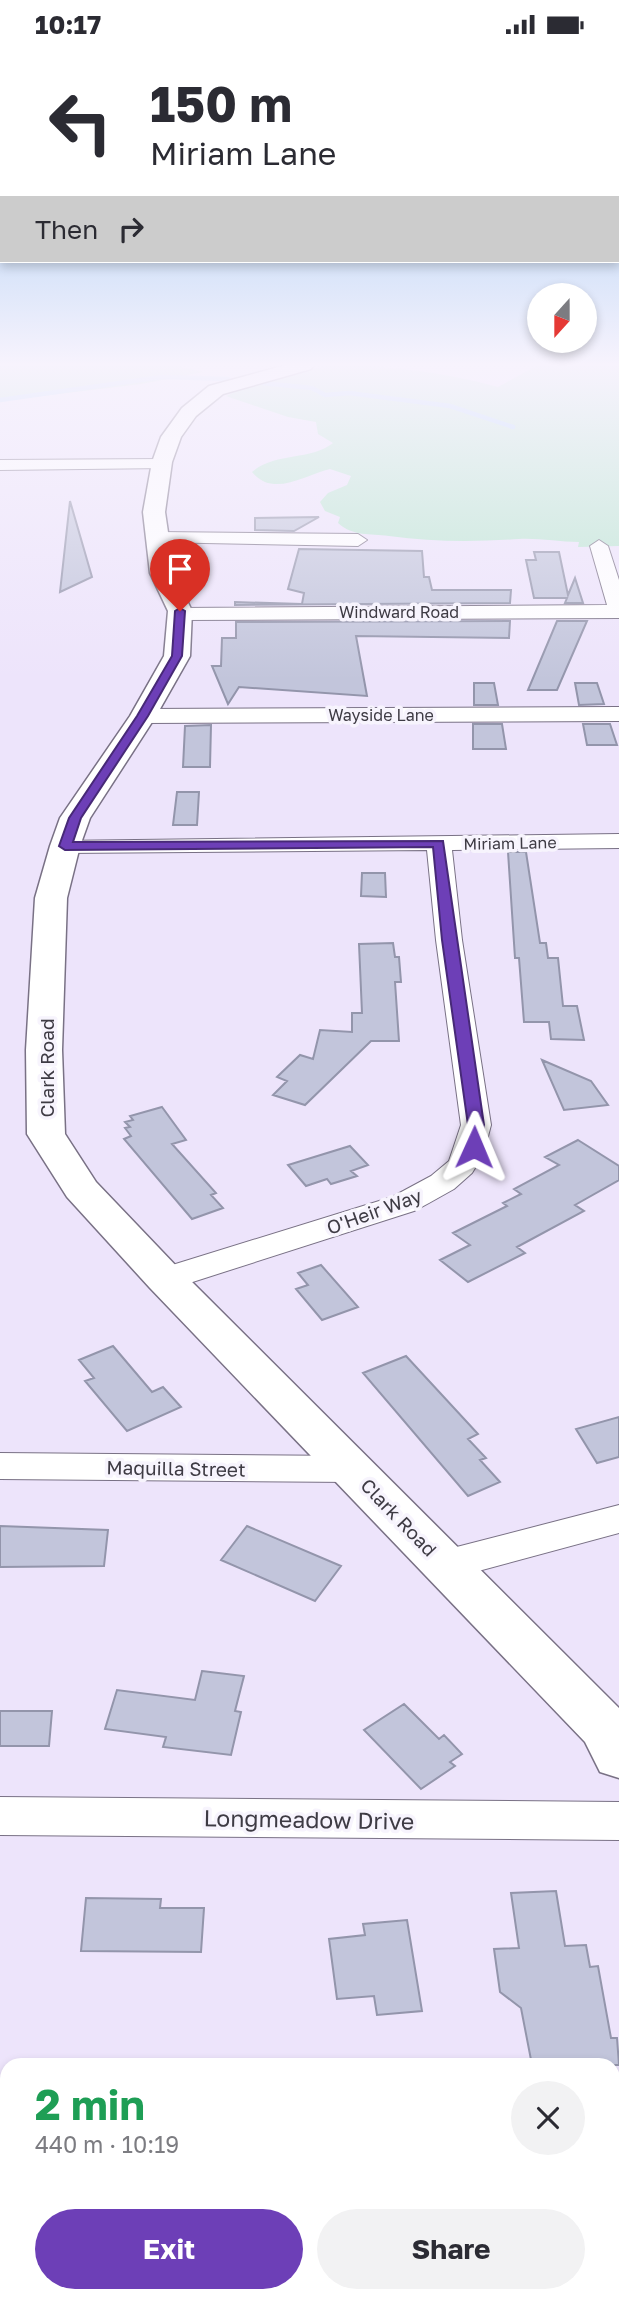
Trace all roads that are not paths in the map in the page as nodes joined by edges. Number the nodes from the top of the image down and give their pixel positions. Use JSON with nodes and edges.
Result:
{"nodes":[{"id":1,"x":160,"y":470,"type":"edge"},
{"id":2,"x":158,"y":538,"type":"junction"},
{"id":3,"x":358,"y":540,"type":"dead end"},
{"id":4,"x":599,"y":546,"type":"dead end"},
{"id":5,"x":619,"y":611,"type":"edge"},
{"id":6,"x":179,"y":614,"type":"junction"},
{"id":7,"x":619,"y":714,"type":"edge"},
{"id":8,"x":143,"y":716,"type":"junction"},
{"id":9,"x":619,"y":841,"type":"edge"},
{"id":10,"x":439,"y":843,"type":"junction"},
{"id":11,"x":65,"y":846,"type":"junction"},
{"id":12,"x":165,"y":1279,"type":"junction"},
{"id":13,"x":0,"y":1466,"type":"edge"},
{"id":14,"x":352,"y":1469,"type":"junction"},
{"id":15,"x":619,"y":1519,"type":"edge"},
{"id":16,"x":445,"y":1565,"type":"junction"},
{"id":17,"x":619,"y":1756,"type":"edge"},
{"id":18,"x":0,"y":1816,"type":"edge"},
{"id":19,"x":619,"y":1821,"type":"edge"}],
"edges":[{"from":1,"to":2,"type":"street","name":"Clark Road"},
{"from":2,"to":3,"type":"street"},
{"from":2,"to":6,"type":"street","name":"Clark Road"},
{"from":4,"to":5,"type":"street"},
{"from":5,"to":6,"type":"street","name":"Windward Road"},
{"from":6,"to":8,"type":"street","name":"Clark Road"},
{"from":7,"to":8,"type":"street","name":"Wayside Lane"},
{"from":8,"to":11,"type":"street","name":"Clark Road"},
{"from":9,"to":10,"type":"street","name":"Miriam Lane"},
{"from":10,"to":11,"type":"street","name":"Miriam Lane"},
{"from":10,"to":12,"type":"street","name":"O'Heir Way"},
{"from":11,"to":12,"type":"street","name":"Clark Road"},
{"from":12,"to":14,"type":"street","name":"Clark Road"},
{"from":13,"to":14,"type":"street","name":"Maquilla Street"},
{"from":14,"to":16,"type":"street","name":"Clark Road"},
{"from":15,"to":16,"type":"street"},
{"from":16,"to":17,"type":"street","name":"Clark Road"},
{"from":18,"to":19,"type":"street","name":"Longmeadow Drive"}]}
